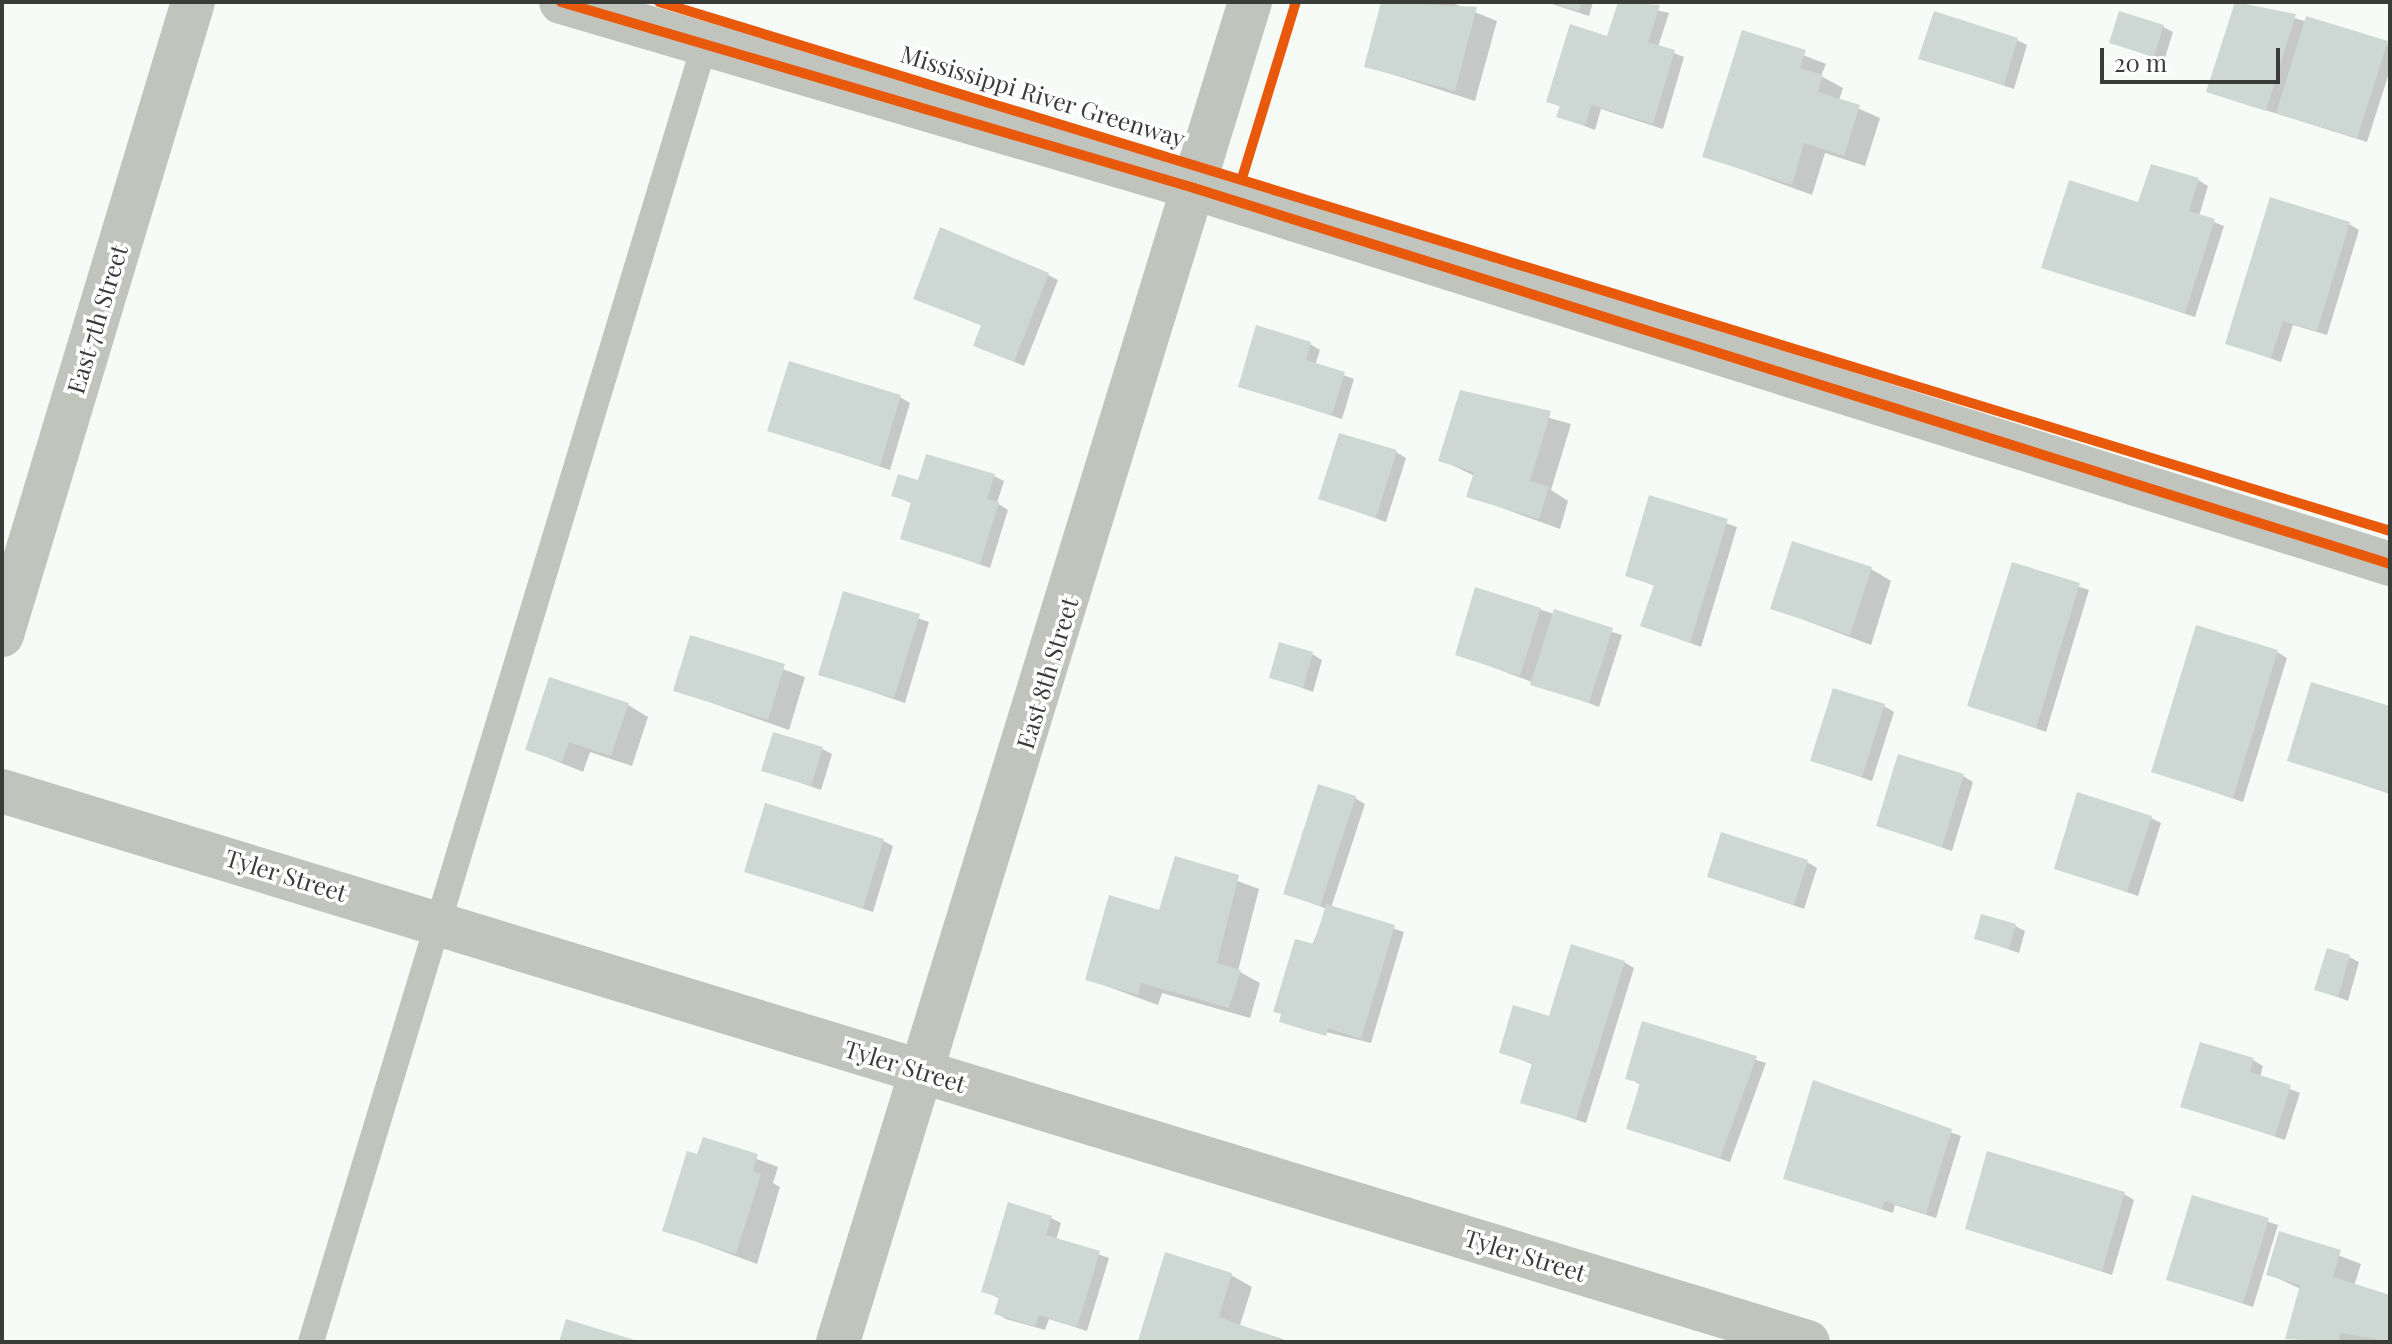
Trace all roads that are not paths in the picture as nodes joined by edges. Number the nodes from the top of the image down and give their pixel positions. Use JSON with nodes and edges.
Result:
{"nodes":[{"id":1,"x":193,"y":2,"type":"edge"},
{"id":2,"x":561,"y":2,"type":"edge"},
{"id":3,"x":1250,"y":2,"type":"edge"},
{"id":4,"x":705,"y":43,"type":"junction"},
{"id":5,"x":1194,"y":188,"type":"junction"},
{"id":6,"x":2390,"y":564,"type":"edge"},
{"id":7,"x":2,"y":635,"type":"edge"},
{"id":8,"x":2,"y":791,"type":"edge"},
{"id":9,"x":442,"y":922,"type":"junction"},
{"id":10,"x":925,"y":1072,"type":"junction"},
{"id":11,"x":311,"y":1342,"type":"edge"},
{"id":12,"x":838,"y":1342,"type":"edge"},
{"id":13,"x":1808,"y":1342,"type":"edge"}],
"edges":[{"from":1,"to":7,"type":"street","name":"East 7th Street"},
{"from":2,"to":4,"type":"street"},
{"from":3,"to":5,"type":"street","name":"East 8th Street"},
{"from":4,"to":5,"type":"street"},
{"from":4,"to":9,"type":"lane"},
{"from":5,"to":6,"type":"street"},
{"from":5,"to":10,"type":"street","name":"East 8th Street"},
{"from":8,"to":9,"type":"street","name":"Tyler Street"},
{"from":9,"to":10,"type":"street","name":"Tyler Street"},
{"from":9,"to":11,"type":"lane"},
{"from":10,"to":12,"type":"street","name":"East 8th Street"},
{"from":10,"to":13,"type":"street","name":"Tyler Street"}]}
